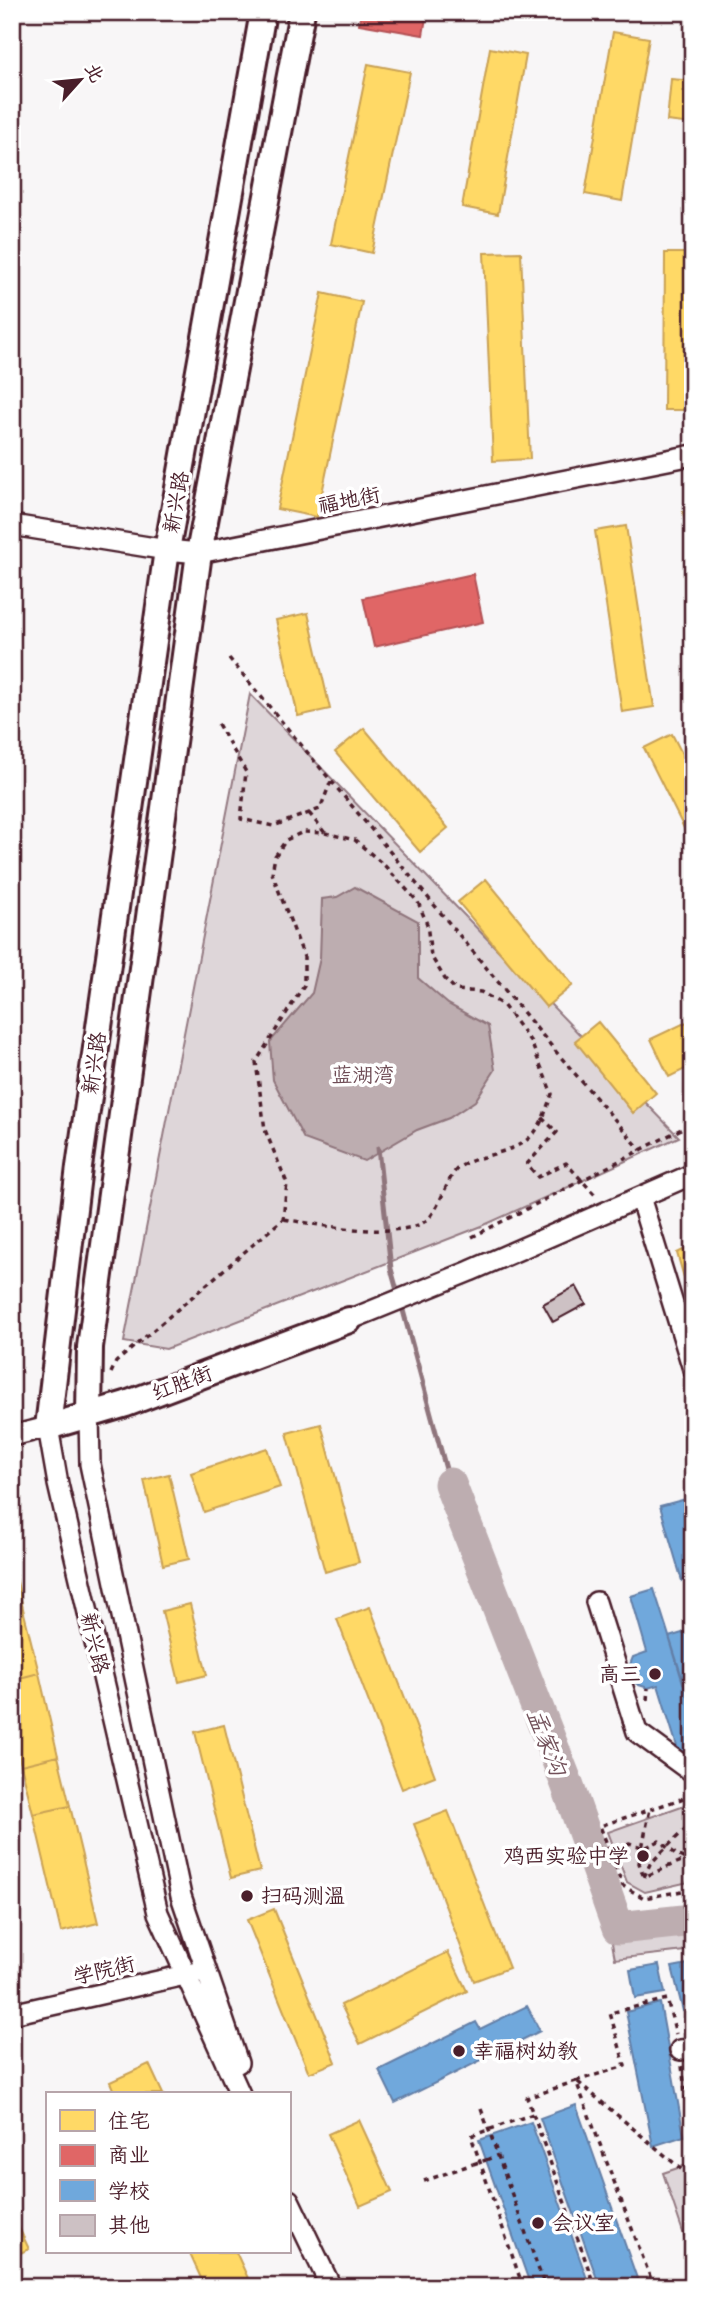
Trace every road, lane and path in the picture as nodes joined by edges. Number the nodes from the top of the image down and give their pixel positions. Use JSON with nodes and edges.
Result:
{"nodes":[{"id":1,"x":263,"y":12,"type":"edge"},
{"id":2,"x":303,"y":12,"type":"edge"},
{"id":3,"x":693,"y":455,"type":"edge"},
{"id":4,"x":12,"y":525,"type":"edge"},
{"id":5,"x":167,"y":550,"type":"junction"},
{"id":6,"x":200,"y":553,"type":"junction"},
{"id":7,"x":229,"y":658,"type":"dead end"},
{"id":8,"x":218,"y":724,"type":"dead end"},
{"id":9,"x":331,"y":781,"type":"junction"},
{"id":10,"x":309,"y":813,"type":"junction"},
{"id":11,"x":325,"y":833,"type":"junction"},
{"id":12,"x":542,"y":1118,"type":"junction"},
{"id":13,"x":693,"y":1123,"type":"edge"},
{"id":14,"x":641,"y":1150,"type":"junction"},
{"id":15,"x":693,"y":1174,"type":"edge"},
{"id":16,"x":582,"y":1181,"type":"junction"},
{"id":17,"x":640,"y":1197,"type":"junction"},
{"id":18,"x":609,"y":1211,"type":"junction"},
{"id":19,"x":283,"y":1219,"type":"junction"},
{"id":20,"x":472,"y":1237,"type":"dead end"},
{"id":21,"x":349,"y":1320,"type":"joint"},
{"id":22,"x":693,"y":1369,"type":"edge"},
{"id":23,"x":111,"y":1373,"type":"dead end"},
{"id":24,"x":89,"y":1416,"type":"junction"},
{"id":25,"x":48,"y":1427,"type":"junction"},
{"id":26,"x":12,"y":1436,"type":"edge"},
{"id":27,"x":596,"y":1602,"type":"dead end"},
{"id":28,"x":693,"y":1773,"type":"edge"},
{"id":29,"x":693,"y":1795,"type":"edge"},
{"id":30,"x":650,"y":1809,"type":"junction"},
{"id":31,"x":693,"y":1821,"type":"edge"},
{"id":32,"x":668,"y":1846,"type":"junction"},
{"id":33,"x":693,"y":1856,"type":"edge"},
{"id":34,"x":612,"y":1859,"type":"junction"},
{"id":35,"x":693,"y":1864,"type":"edge"},
{"id":36,"x":644,"y":1877,"type":"junction"},
{"id":37,"x":693,"y":1889,"type":"edge"},
{"id":38,"x":206,"y":1969,"type":"junction"},
{"id":39,"x":186,"y":1975,"type":"junction"},
{"id":40,"x":12,"y":2014,"type":"edge"},
{"id":41,"x":687,"y":2050,"type":"edge"},
{"id":42,"x":576,"y":2081,"type":"junction"},
{"id":43,"x":239,"y":2092,"type":"edge"},
{"id":44,"x":247,"y":2092,"type":"edge"},
{"id":45,"x":481,"y":2109,"type":"dead end"},
{"id":46,"x":533,"y":2114,"type":"junction"},
{"id":47,"x":693,"y":2154,"type":"edge"},
{"id":48,"x":498,"y":2155,"type":"junction"},
{"id":49,"x":693,"y":2179,"type":"edge"},
{"id":50,"x":424,"y":2181,"type":"dead end"},
{"id":51,"x":290,"y":2202,"type":"edge"},
{"id":52,"x":545,"y":2285,"type":"edge"},
{"id":53,"x":331,"y":2287,"type":"edge"},
{"id":54,"x":523,"y":2287,"type":"edge"},
{"id":55,"x":537,"y":2287,"type":"edge"},
{"id":56,"x":595,"y":2287,"type":"edge"},
{"id":57,"x":654,"y":2287,"type":"edge"}],
"edges":[{"from":1,"to":5,"type":"main road","name":"新兴路"},
{"from":2,"to":6,"type":"main road","name":"新兴路"},
{"from":3,"to":6,"type":"street","name":"福地街"},
{"from":4,"to":5,"type":"street","name":"福地街"},
{"from":5,"to":6,"type":"street","name":"福地街"},
{"from":5,"to":25,"type":"main road","name":"新兴路"},
{"from":6,"to":24,"type":"main road","name":"新兴路"},
{"from":7,"to":9,"type":"path"},
{"from":8,"to":10,"type":"path"},
{"from":9,"to":10,"type":"path"},
{"from":9,"to":14,"type":"path"},
{"from":10,"to":11,"type":"path"},
{"from":11,"to":12,"type":"path"},
{"from":11,"to":19,"type":"path"},
{"from":12,"to":16,"type":"path"},
{"from":12,"to":19,"type":"path"},
{"from":13,"to":14,"type":"path"},
{"from":14,"to":16,"type":"path"},
{"from":15,"to":17,"type":"street"},
{"from":16,"to":18,"type":"path"},
{"from":16,"to":20,"type":"path"},
{"from":17,"to":18,"type":"street"},
{"from":17,"to":22,"type":"street"},
{"from":18,"to":21,"type":"street"},
{"from":19,"to":23,"type":"path"},
{"from":21,"to":24,"type":"main road","name":"红胜街"},
{"from":24,"to":25,"type":"main road","name":"红胜街"},
{"from":24,"to":38,"type":"street","name":"新兴路"},
{"from":25,"to":26,"type":"street","name":"红胜街"},
{"from":25,"to":39,"type":"street","name":"新兴路"},
{"from":27,"to":28,"type":"street"},
{"from":29,"to":30,"type":"path"},
{"from":30,"to":34,"type":"path"},
{"from":30,"to":36,"type":"path"},
{"from":31,"to":32,"type":"path"},
{"from":32,"to":34,"type":"path"},
{"from":32,"to":35,"type":"path"},
{"from":32,"to":36,"type":"path"},
{"from":33,"to":36,"type":"path"},
{"from":34,"to":37,"type":"path"},
{"from":38,"to":39,"type":"street","name":"学院街"},
{"from":38,"to":44,"type":"street","name":"新兴路"},
{"from":39,"to":40,"type":"street","name":"学院街"},
{"from":39,"to":43,"type":"street","name":"新兴路"},
{"from":41,"to":42,"type":"path"},
{"from":41,"to":47,"type":"path"},
{"from":42,"to":46,"type":"path"},
{"from":42,"to":49,"type":"path"},
{"from":42,"to":57,"type":"path"},
{"from":45,"to":48,"type":"path","bridge":true},
{"from":46,"to":54,"type":"path"},
{"from":46,"to":56,"type":"path"},
{"from":48,"to":50,"type":"path","bridge":true},
{"from":48,"to":52,"type":"path"},
{"from":51,"to":53,"type":"street"},
{"from":52,"to":55,"type":"path"}]}
